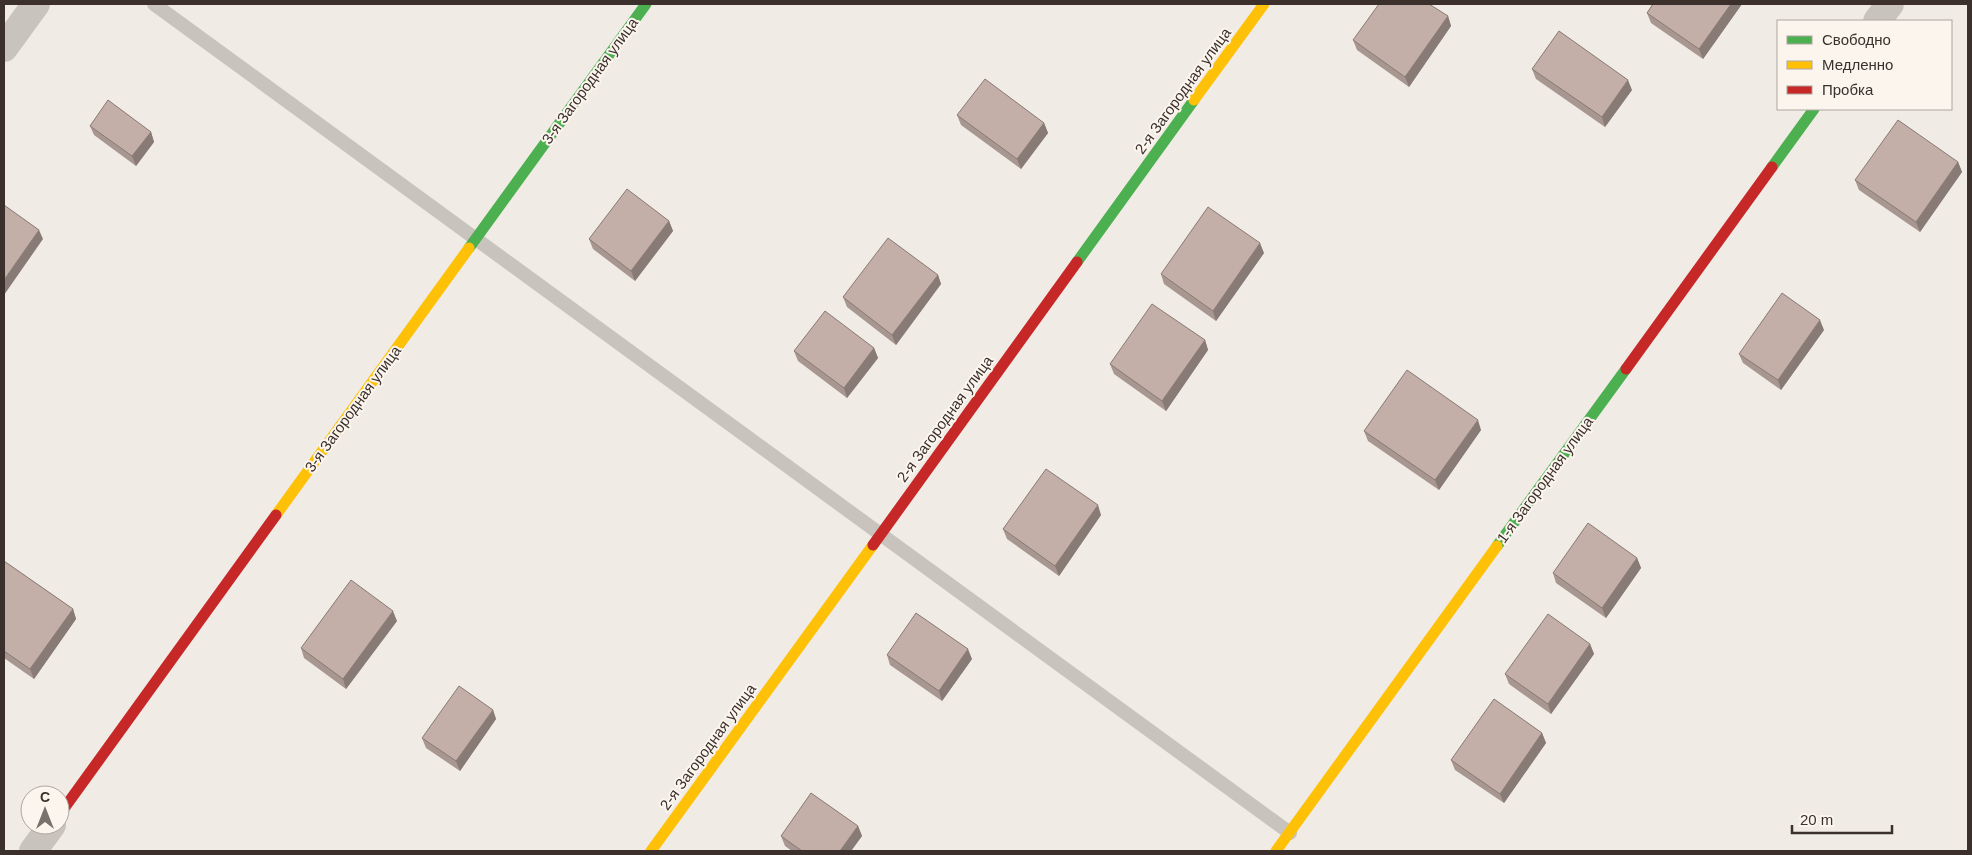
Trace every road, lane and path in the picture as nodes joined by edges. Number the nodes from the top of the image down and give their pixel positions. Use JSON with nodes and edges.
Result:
{"nodes":[{"id":1,"x":36,"y":4,"type":"edge"},
{"id":2,"x":154,"y":4,"type":"edge"},
{"id":3,"x":646,"y":4,"type":"edge"},
{"id":4,"x":1264,"y":4,"type":"edge"},
{"id":5,"x":1890,"y":4,"type":"edge"},
{"id":6,"x":1878,"y":20,"type":"edge"},
{"id":7,"x":4,"y":48,"type":"edge"},
{"id":8,"x":1813,"y":110,"type":"edge"},
{"id":9,"x":476,"y":239,"type":"junction"},
{"id":10,"x":880,"y":534,"type":"junction"},
{"id":11,"x":70,"y":800,"type":"edge"},
{"id":12,"x":1290,"y":833,"type":"junction"},
{"id":13,"x":45,"y":835,"type":"edge"},
{"id":14,"x":33,"y":851,"type":"edge"},
{"id":15,"x":651,"y":851,"type":"edge"},
{"id":16,"x":1276,"y":851,"type":"edge"}],
"edges":[{"from":1,"to":7,"type":"street"},
{"from":2,"to":9,"type":"lane"},
{"from":3,"to":9,"type":"street","name":"3-я Загородная улица"},
{"from":4,"to":10,"type":"street","name":"2-я Загородная улица"},
{"from":5,"to":6,"type":"street"},
{"from":8,"to":12,"type":"street","name":"1-я Загородная улица"},
{"from":9,"to":10,"type":"lane"},
{"from":9,"to":11,"type":"street","name":"3-я Загородная улица"},
{"from":10,"to":12,"type":"lane"},
{"from":10,"to":15,"type":"street","name":"2-я Загородная улица"},
{"from":12,"to":16,"type":"street","name":"1-я Загородная улица"},
{"from":13,"to":14,"type":"street"}]}
